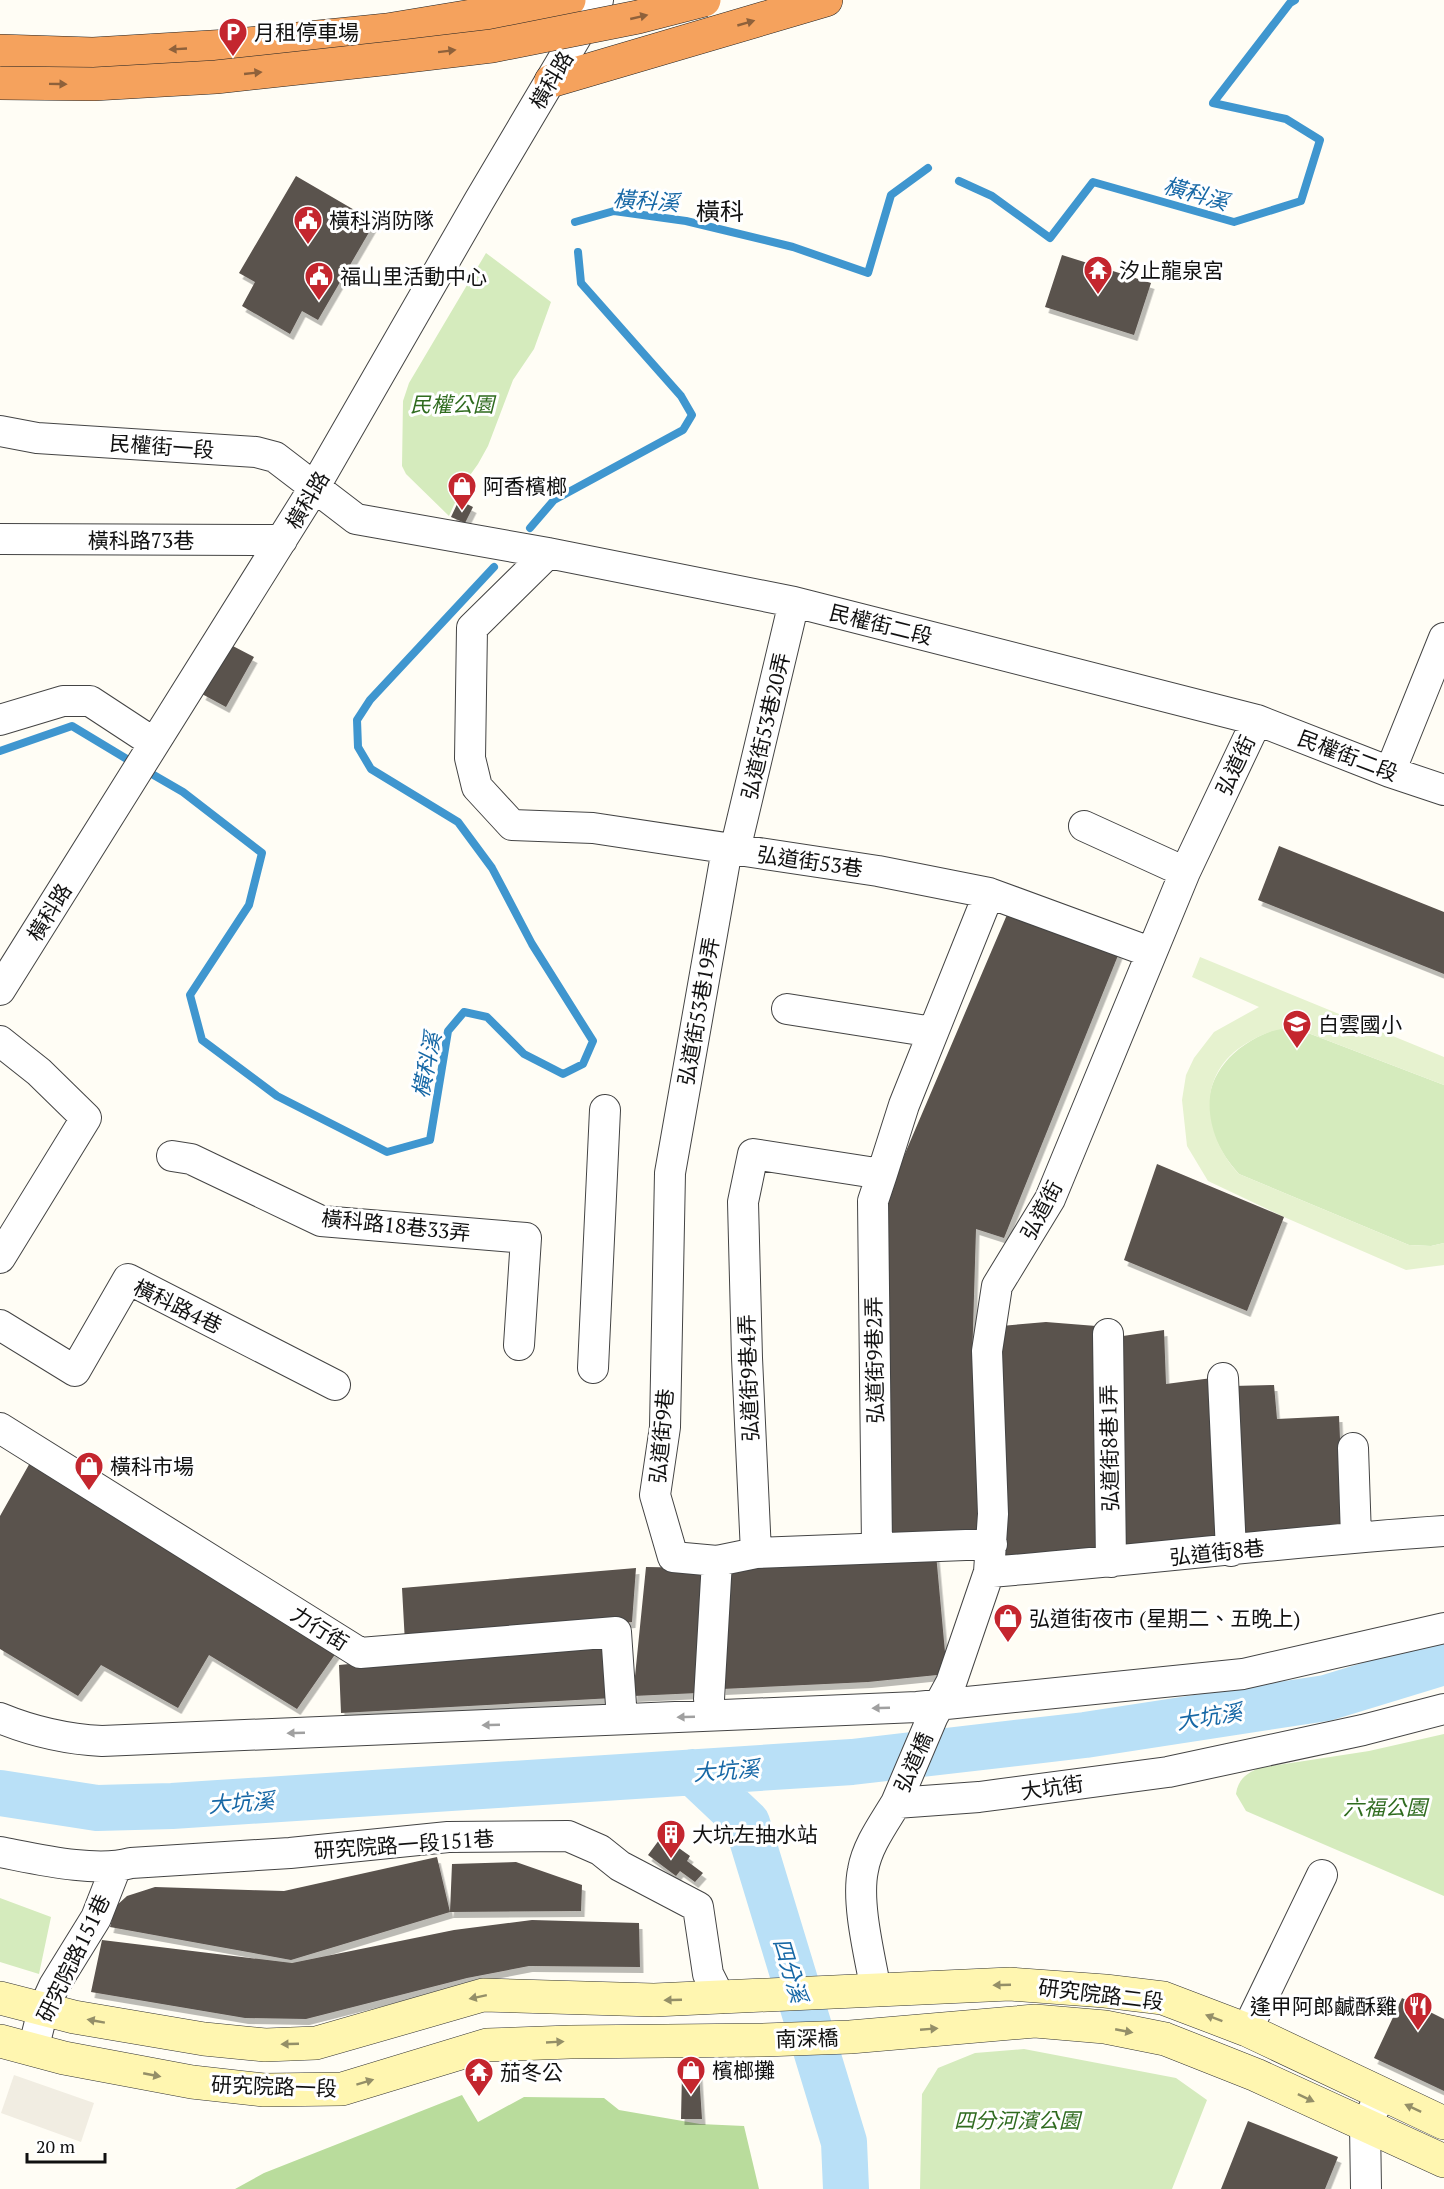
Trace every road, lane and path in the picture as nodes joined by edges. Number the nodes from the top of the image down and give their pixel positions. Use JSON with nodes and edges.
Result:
{"nodes":[{"id":1,"x":569,"y":0,"type":"edge"},
{"id":2,"x":598,"y":0,"type":"edge"},
{"id":3,"x":704,"y":0,"type":"edge"},
{"id":4,"x":826,"y":0,"type":"edge"},
{"id":5,"x":0,"y":51,"type":"edge"},
{"id":6,"x":551,"y":81,"type":"junction"},
{"id":7,"x":0,"y":83,"type":"edge"},
{"id":8,"x":0,"y":430,"type":"edge"},
{"id":9,"x":314,"y":488,"type":"junction"},
{"id":10,"x":0,"y":539,"type":"edge"},
{"id":11,"x":282,"y":540,"type":"junction"},
{"id":12,"x":548,"y":553,"type":"junction"},
{"id":13,"x":794,"y":602,"type":"junction"},
{"id":14,"x":1444,"y":638,"type":"edge"},
{"id":15,"x":0,"y":720,"type":"edge"},
{"id":16,"x":1257,"y":720,"type":"junction"},
{"id":17,"x":151,"y":747,"type":"junction"},
{"id":18,"x":1390,"y":772,"type":"junction"},
{"id":19,"x":1444,"y":790,"type":"edge"},
{"id":20,"x":1084,"y":826,"type":"dead end"},
{"id":21,"x":731,"y":850,"type":"junction"},
{"id":22,"x":1185,"y":872,"type":"junction"},
{"id":23,"x":989,"y":893,"type":"junction"},
{"id":24,"x":1150,"y":952,"type":"junction"},
{"id":25,"x":0,"y":990,"type":"edge"},
{"id":26,"x":787,"y":1009,"type":"dead end"},
{"id":27,"x":933,"y":1032,"type":"junction"},
{"id":28,"x":0,"y":1041,"type":"edge"},
{"id":29,"x":605,"y":1110,"type":"dead end"},
{"id":30,"x":172,"y":1156,"type":"dead end"},
{"id":31,"x":670,"y":1173,"type":"joint"},
{"id":32,"x":882,"y":1174,"type":"junction"},
{"id":33,"x":0,"y":1258,"type":"edge"},
{"id":34,"x":0,"y":1325,"type":"edge"},
{"id":35,"x":1108,"y":1334,"type":"dead end"},
{"id":36,"x":519,"y":1345,"type":"dead end"},
{"id":37,"x":593,"y":1368,"type":"dead end"},
{"id":38,"x":1223,"y":1378,"type":"dead end"},
{"id":39,"x":335,"y":1385,"type":"dead end"},
{"id":40,"x":0,"y":1428,"type":"edge"},
{"id":41,"x":1353,"y":1448,"type":"dead end"},
{"id":42,"x":1444,"y":1531,"type":"edge"},
{"id":43,"x":1356,"y":1537,"type":"junction"},
{"id":44,"x":877,"y":1547,"type":"junction"},
{"id":45,"x":1231,"y":1551,"type":"junction"},
{"id":46,"x":756,"y":1553,"type":"junction"},
{"id":47,"x":990,"y":1558,"type":"junction"},
{"id":48,"x":717,"y":1561,"type":"junction"},
{"id":49,"x":1111,"y":1562,"type":"junction"},
{"id":50,"x":1444,"y":1628,"type":"edge"},
{"id":51,"x":709,"y":1699,"type":"dead end"},
{"id":52,"x":621,"y":1705,"type":"dead end"},
{"id":53,"x":1444,"y":1709,"type":"edge"},
{"id":54,"x":935,"y":1713,"type":"junction"},
{"id":55,"x":0,"y":1718,"type":"edge"},
{"id":56,"x":896,"y":1803,"type":"junction"},
{"id":57,"x":0,"y":1852,"type":"edge"},
{"id":58,"x":116,"y":1867,"type":"junction"},
{"id":59,"x":1322,"y":1875,"type":"dead end"},
{"id":60,"x":876,"y":1991,"type":"junction"},
{"id":61,"x":840,"y":1993,"type":"joint"},
{"id":62,"x":752,"y":1997,"type":"joint"},
{"id":63,"x":0,"y":1998,"type":"edge"},
{"id":64,"x":720,"y":1998,"type":"junction"},
{"id":65,"x":43,"y":2010,"type":"junction"},
{"id":66,"x":1247,"y":2030,"type":"junction"},
{"id":67,"x":893,"y":2033,"type":"junction"},
{"id":68,"x":850,"y":2037,"type":"joint"},
{"id":69,"x":763,"y":2040,"type":"joint"},
{"id":70,"x":0,"y":2041,"type":"edge"},
{"id":71,"x":33,"y":2050,"type":"junction"},
{"id":72,"x":1382,"y":2094,"type":"junction"},
{"id":73,"x":1444,"y":2123,"type":"edge"},
{"id":74,"x":1365,"y":2125,"type":"junction"},
{"id":75,"x":1444,"y":2161,"type":"edge"},
{"id":76,"x":1366,"y":2189,"type":"edge"}],
"edges":[{"from":1,"to":5,"type":"highway","one_way":true},
{"from":2,"to":6,"type":"street","name":"橫科路"},
{"from":7,"to":3,"type":"highway","one_way":true,"bridge":true},
{"from":6,"to":4,"type":"highway","one_way":true},
{"from":6,"to":9,"type":"street","name":"橫科路"},
{"from":8,"to":9,"type":"street","name":"民權街一段"},
{"from":9,"to":11,"type":"street","name":"橫科路"},
{"from":9,"to":12,"type":"street","name":"民權街二段"},
{"from":10,"to":11,"type":"street","name":"橫科路73巷"},
{"from":11,"to":17,"type":"street","name":"橫科路"},
{"from":12,"to":13,"type":"street","name":"民權街二段"},
{"from":12,"to":21,"type":"street","name":"弘道街53巷"},
{"from":13,"to":16,"type":"street","name":"民權街二段"},
{"from":13,"to":21,"type":"street","name":"弘道街53巷20弄"},
{"from":14,"to":18,"type":"street"},
{"from":15,"to":17,"type":"street"},
{"from":16,"to":18,"type":"street","name":"民權街二段"},
{"from":16,"to":22,"type":"street","name":"弘道街"},
{"from":17,"to":25,"type":"street","name":"橫科路"},
{"from":18,"to":19,"type":"street","name":"民權街二段"},
{"from":20,"to":22,"type":"street"},
{"from":21,"to":23,"type":"street","name":"弘道街53巷"},
{"from":21,"to":31,"type":"street","name":"弘道街53巷19弄"},
{"from":22,"to":24,"type":"street","name":"弘道街"},
{"from":23,"to":24,"type":"street","name":"弘道街53巷"},
{"from":23,"to":27,"type":"street","name":"弘道街9巷2弄"},
{"from":24,"to":47,"type":"street","name":"弘道街"},
{"from":26,"to":27,"type":"street"},
{"from":27,"to":32,"type":"street","name":"弘道街9巷2弄"},
{"from":28,"to":33,"type":"street"},
{"from":29,"to":37,"type":"street"},
{"from":30,"to":36,"type":"street","name":"橫科路18巷33弄"},
{"from":31,"to":48,"type":"street","name":"弘道街9巷"},
{"from":32,"to":44,"type":"street","name":"弘道街9巷2弄"},
{"from":32,"to":46,"type":"street","name":"弘道街9巷4弄"},
{"from":34,"to":39,"type":"street","name":"橫科路4巷"},
{"from":35,"to":49,"type":"street","name":"弘道街8巷1弄"},
{"from":38,"to":45,"type":"street"},
{"from":40,"to":52,"type":"street","name":"力行街"},
{"from":41,"to":43,"type":"street"},
{"from":42,"to":43,"type":"street","name":"弘道街8巷"},
{"from":43,"to":45,"type":"street","name":"弘道街8巷"},
{"from":44,"to":46,"type":"street","name":"弘道街9巷"},
{"from":44,"to":47,"type":"street","name":"弘道街9巷"},
{"from":45,"to":49,"type":"street","name":"弘道街8巷"},
{"from":46,"to":48,"type":"street","name":"弘道街9巷"},
{"from":47,"to":49,"type":"street","name":"弘道街8巷"},
{"from":47,"to":54,"type":"street","name":"弘道街"},
{"from":48,"to":51,"type":"street"},
{"from":50,"to":54,"type":"street"},
{"from":53,"to":56,"type":"street","name":"大坑街"},
{"from":54,"to":55,"type":"street","one_way":true},
{"from":54,"to":56,"type":"street","name":"弘道橋"},
{"from":56,"to":60,"type":"street"},
{"from":57,"to":58,"type":"street","name":"研究院路一段151巷"},
{"from":58,"to":64,"type":"street","name":"研究院路一段151巷"},
{"from":58,"to":65,"type":"street","name":"研究院路151巷"},
{"from":59,"to":66,"type":"street"},
{"from":60,"to":61,"type":"main road","name":"研究院路二段"},
{"from":66,"to":60,"type":"main road","name":"研究院路二段","one_way":true},
{"from":60,"to":67,"type":"main road"},
{"from":61,"to":62,"type":"main road","name":"南深橋"},
{"from":62,"to":64,"type":"main road","name":"研究院路一段"},
{"from":63,"to":65,"type":"main road","name":"研究院路一段"},
{"from":64,"to":65,"type":"main road","name":"研究院路一段","one_way":true},
{"from":65,"to":71,"type":"street","name":"研究院路151巷"},
{"from":66,"to":72,"type":"main road","name":"研究院路二段"},
{"from":67,"to":68,"type":"main road","name":"研究院路二段"},
{"from":67,"to":74,"type":"main road","name":"研究院路二段","one_way":true},
{"from":68,"to":69,"type":"main road","name":"南深橋"},
{"from":71,"to":69,"type":"main road","name":"研究院路一段","one_way":true},
{"from":70,"to":71,"type":"main road","name":"研究院路一段"},
{"from":73,"to":72,"type":"main road","name":"研究院路二段","one_way":true},
{"from":72,"to":74,"type":"street"},
{"from":74,"to":75,"type":"main road","name":"研究院路二段"},
{"from":74,"to":76,"type":"street"}]}
